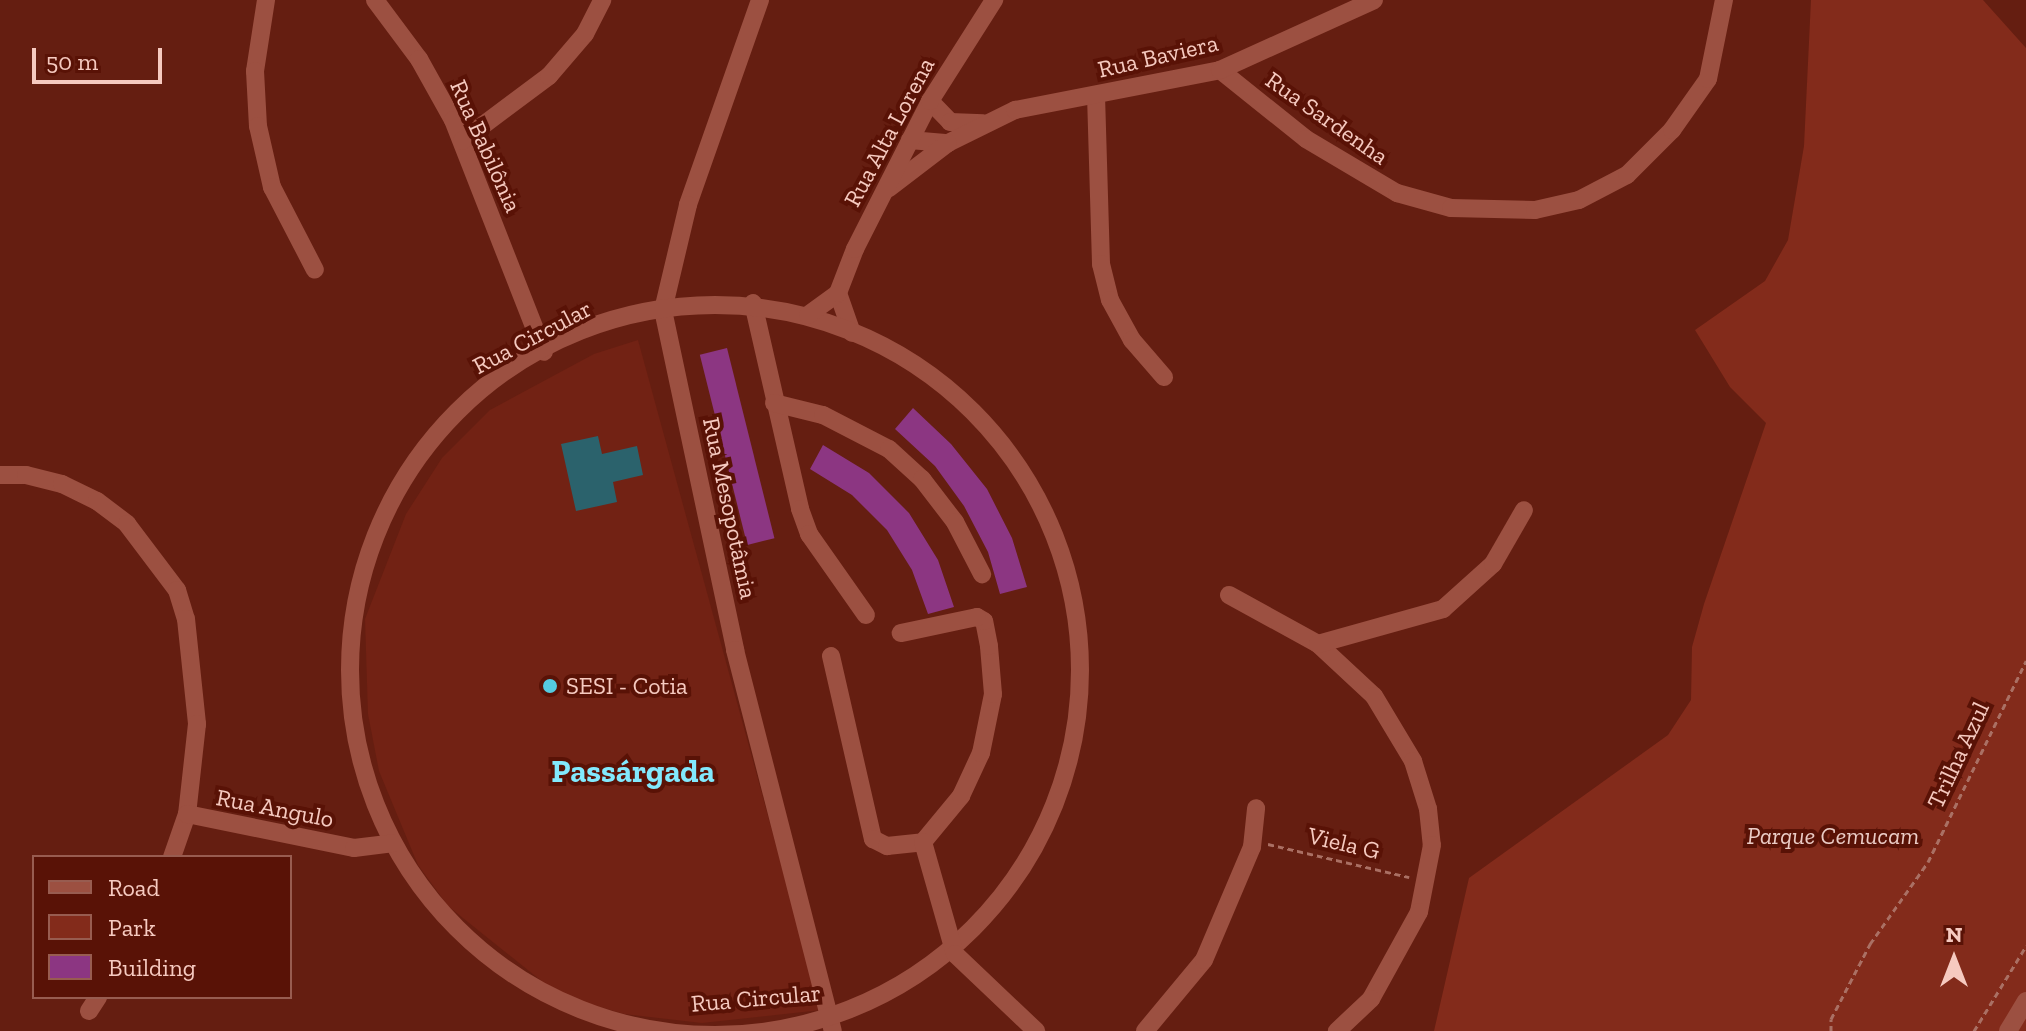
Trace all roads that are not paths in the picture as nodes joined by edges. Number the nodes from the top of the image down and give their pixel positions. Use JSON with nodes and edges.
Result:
{"nodes":[{"id":1,"x":266,"y":0,"type":"edge"},
{"id":2,"x":375,"y":0,"type":"edge"},
{"id":3,"x":602,"y":0,"type":"edge"},
{"id":4,"x":760,"y":0,"type":"edge"},
{"id":5,"x":994,"y":0,"type":"edge"},
{"id":6,"x":1374,"y":0,"type":"edge"},
{"id":7,"x":1724,"y":0,"type":"edge"},
{"id":8,"x":1220,"y":70,"type":"junction"},
{"id":9,"x":1096,"y":95,"type":"junction"},
{"id":10,"x":930,"y":101,"type":"junction"},
{"id":11,"x":989,"y":123,"type":"junction"},
{"id":12,"x":910,"y":140,"type":"junction"},
{"id":13,"x":462,"y":141,"type":"junction"},
{"id":14,"x":948,"y":143,"type":"junction"},
{"id":15,"x":883,"y":192,"type":"junction"},
{"id":16,"x":315,"y":270,"type":"dead end"},
{"id":17,"x":838,"y":293,"type":"junction"},
{"id":18,"x":753,"y":303,"type":"junction"},
{"id":19,"x":663,"y":310,"type":"junction"},
{"id":20,"x":808,"y":315,"type":"junction"},
{"id":21,"x":852,"y":333,"type":"junction"},
{"id":22,"x":544,"y":352,"type":"junction"},
{"id":23,"x":1164,"y":377,"type":"dead end"},
{"id":24,"x":774,"y":403,"type":"junction"},
{"id":25,"x":0,"y":475,"type":"edge"},
{"id":26,"x":1524,"y":510,"type":"dead end"},
{"id":27,"x":982,"y":574,"type":"dead end"},
{"id":28,"x":1229,"y":595,"type":"dead end"},
{"id":29,"x":866,"y":615,"type":"dead end"},
{"id":30,"x":901,"y":633,"type":"dead end"},
{"id":31,"x":1318,"y":644,"type":"junction"},
{"id":32,"x":831,"y":656,"type":"dead end"},
{"id":33,"x":1256,"y":808,"type":"dead end"},
{"id":34,"x":187,"y":814,"type":"junction"},
{"id":35,"x":923,"y":842,"type":"junction"},
{"id":36,"x":392,"y":843,"type":"junction"},
{"id":37,"x":173,"y":855,"type":"edge"},
{"id":38,"x":955,"y":954,"type":"junction"},
{"id":39,"x":2026,"y":1001,"type":"edge"},
{"id":40,"x":831,"y":1025,"type":"edge"},
{"id":41,"x":639,"y":1028,"type":"edge"},
{"id":42,"x":1036,"y":1031,"type":"edge"},
{"id":43,"x":1145,"y":1031,"type":"edge"},
{"id":44,"x":1337,"y":1031,"type":"edge"},
{"id":45,"x":2008,"y":1031,"type":"edge"}],
"edges":[{"from":1,"to":16,"type":"street"},
{"from":2,"to":13,"type":"street","name":"Rua Babilônia"},
{"from":3,"to":13,"type":"street"},
{"from":4,"to":19,"type":"street","name":"Rua Mesopotâmia"},
{"from":5,"to":10,"type":"street","name":"Rua Alta Lorena"},
{"from":6,"to":8,"type":"street","name":"Rua Baviera"},
{"from":7,"to":8,"type":"street","name":"Rua Sardenha"},
{"from":8,"to":9,"type":"street","name":"Rua Baviera"},
{"from":9,"to":11,"type":"street","name":"Rua Baviera"},
{"from":9,"to":23,"type":"street"},
{"from":10,"to":11,"type":"street"},
{"from":10,"to":12,"type":"street","name":"Rua Alta Lorena"},
{"from":11,"to":14,"type":"street","name":"Rua Baviera"},
{"from":12,"to":14,"type":"street"},
{"from":12,"to":15,"type":"street","name":"Rua Alta Lorena"},
{"from":13,"to":22,"type":"street","name":"Rua Babilônia"},
{"from":14,"to":15,"type":"street","name":"Rua Baviera"},
{"from":15,"to":17,"type":"street","name":"Rua Alta Lorena"},
{"from":17,"to":20,"type":"street","name":"Rua Alta Lorena"},
{"from":17,"to":21,"type":"street"},
{"from":18,"to":19,"type":"street","name":"Rua Circular"},
{"from":18,"to":20,"type":"street","name":"Rua Circular"},
{"from":18,"to":24,"type":"street"},
{"from":19,"to":22,"type":"street","name":"Rua Circular"},
{"from":19,"to":40,"type":"street","name":"Rua Mesopotâmia"},
{"from":20,"to":21,"type":"street","name":"Rua Circular"},
{"from":21,"to":38,"type":"street","name":"Rua Circular"},
{"from":22,"to":36,"type":"street","name":"Rua Circular"},
{"from":24,"to":27,"type":"street"},
{"from":24,"to":29,"type":"street"},
{"from":25,"to":34,"type":"street"},
{"from":26,"to":31,"type":"street"},
{"from":28,"to":31,"type":"street"},
{"from":30,"to":35,"type":"street"},
{"from":31,"to":44,"type":"street"},
{"from":32,"to":35,"type":"street"},
{"from":33,"to":43,"type":"street"},
{"from":34,"to":36,"type":"street","name":"Rua Angulo"},
{"from":34,"to":37,"type":"street"},
{"from":35,"to":38,"type":"street"},
{"from":36,"to":41,"type":"street","name":"Rua Circular"},
{"from":38,"to":40,"type":"street","name":"Rua Circular"},
{"from":38,"to":42,"type":"street"},
{"from":39,"to":45,"type":"street"},
{"from":40,"to":41,"type":"street","name":"Rua Circular"}]}
